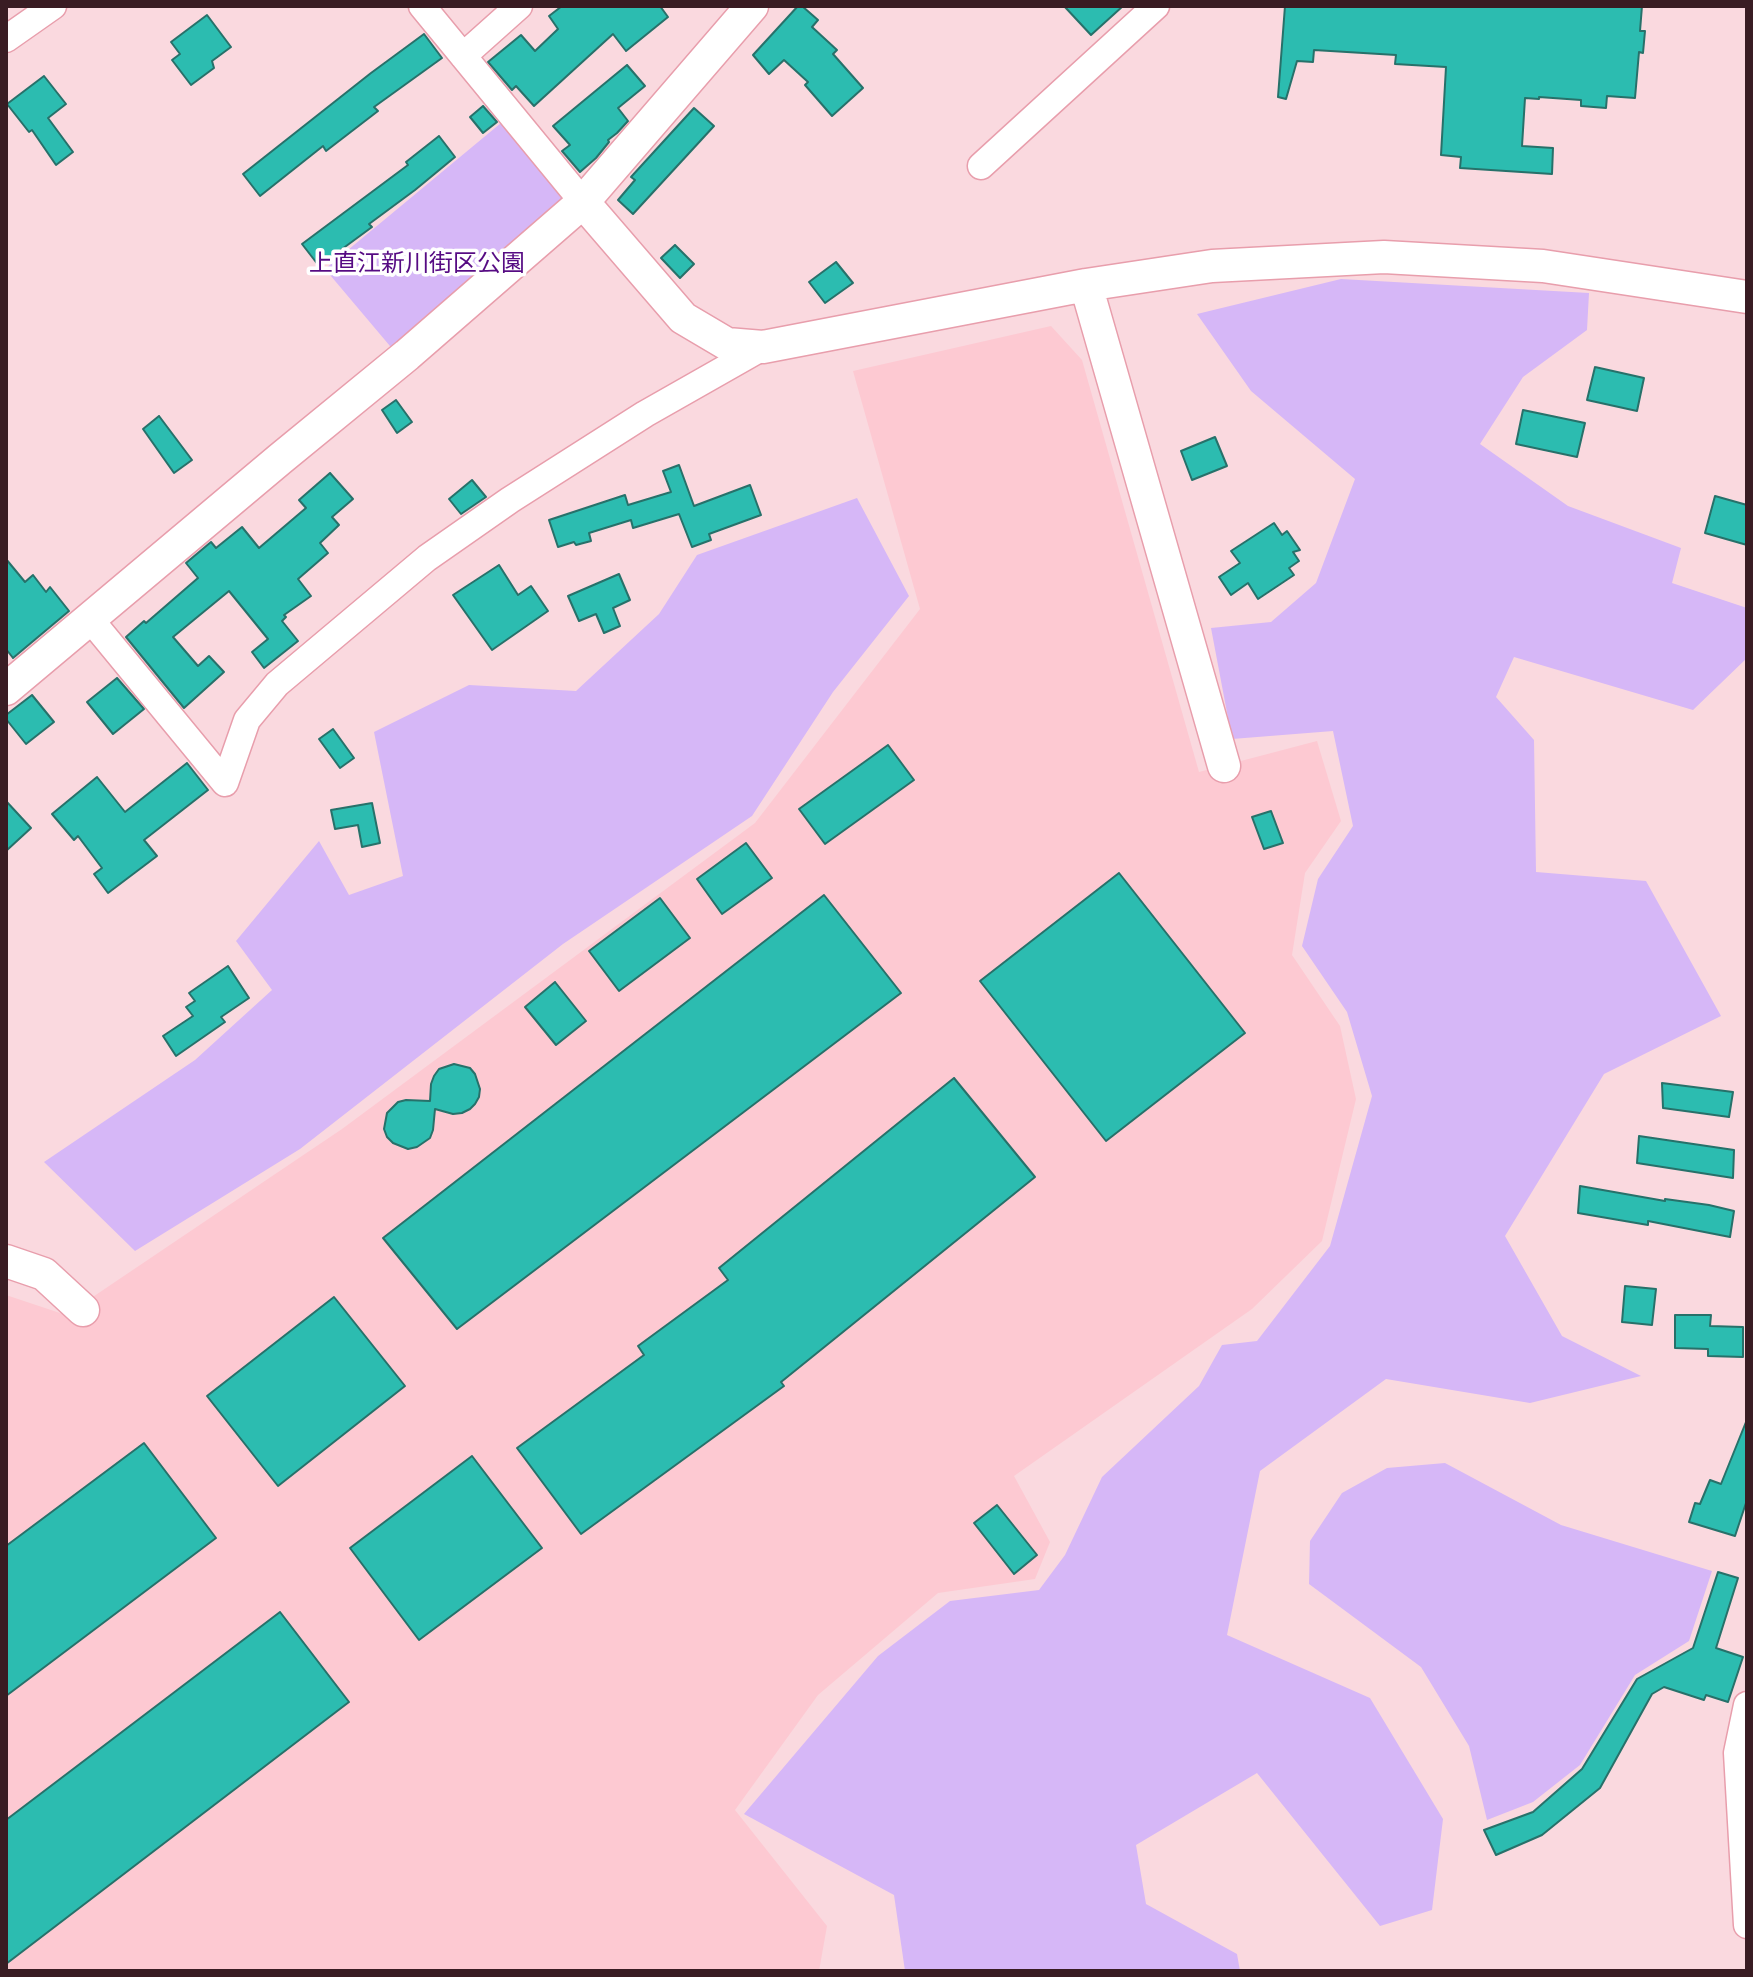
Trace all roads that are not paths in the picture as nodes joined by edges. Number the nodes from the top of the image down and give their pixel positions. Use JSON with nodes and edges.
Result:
{"nodes":[{"id":1,"x":53,"y":6,"type":"edge"},
{"id":2,"x":422,"y":6,"type":"edge"},
{"id":3,"x":519,"y":6,"type":"edge"},
{"id":4,"x":752,"y":6,"type":"edge"},
{"id":5,"x":1156,"y":6,"type":"edge"},
{"id":6,"x":6,"y":39,"type":"edge"},
{"id":7,"x":463,"y":56,"type":"junction"},
{"id":8,"x":981,"y":166,"type":"dead end"},
{"id":9,"x":583,"y":202,"type":"junction"},
{"id":10,"x":1086,"y":285,"type":"junction"},
{"id":11,"x":1747,"y":297,"type":"edge"},
{"id":12,"x":763,"y":347,"type":"junction"},
{"id":13,"x":90,"y":619,"type":"junction"},
{"id":14,"x":6,"y":689,"type":"edge"},
{"id":15,"x":1224,"y":766,"type":"dead end"},
{"id":16,"x":6,"y":1261,"type":"edge"},
{"id":17,"x":83,"y":1310,"type":"dead end"},
{"id":18,"x":1747,"y":1705,"type":"edge"},
{"id":19,"x":1746,"y":1906,"type":"edge"},
{"id":20,"x":1747,"y":1925,"type":"edge"}],
"edges":[{"from":1,"to":6,"type":"street"},
{"from":2,"to":7,"type":"street"},
{"from":3,"to":7,"type":"street"},
{"from":4,"to":9,"type":"street"},
{"from":5,"to":8,"type":"street"},
{"from":7,"to":9,"type":"street"},
{"from":9,"to":12,"type":"street"},
{"from":9,"to":13,"type":"street"},
{"from":10,"to":11,"type":"street"},
{"from":10,"to":12,"type":"street"},
{"from":10,"to":15,"type":"street"},
{"from":12,"to":13,"type":"street"},
{"from":13,"to":14,"type":"street"},
{"from":16,"to":17,"type":"street"},
{"from":18,"to":19,"type":"street"},
{"from":19,"to":20,"type":"street"}]}
